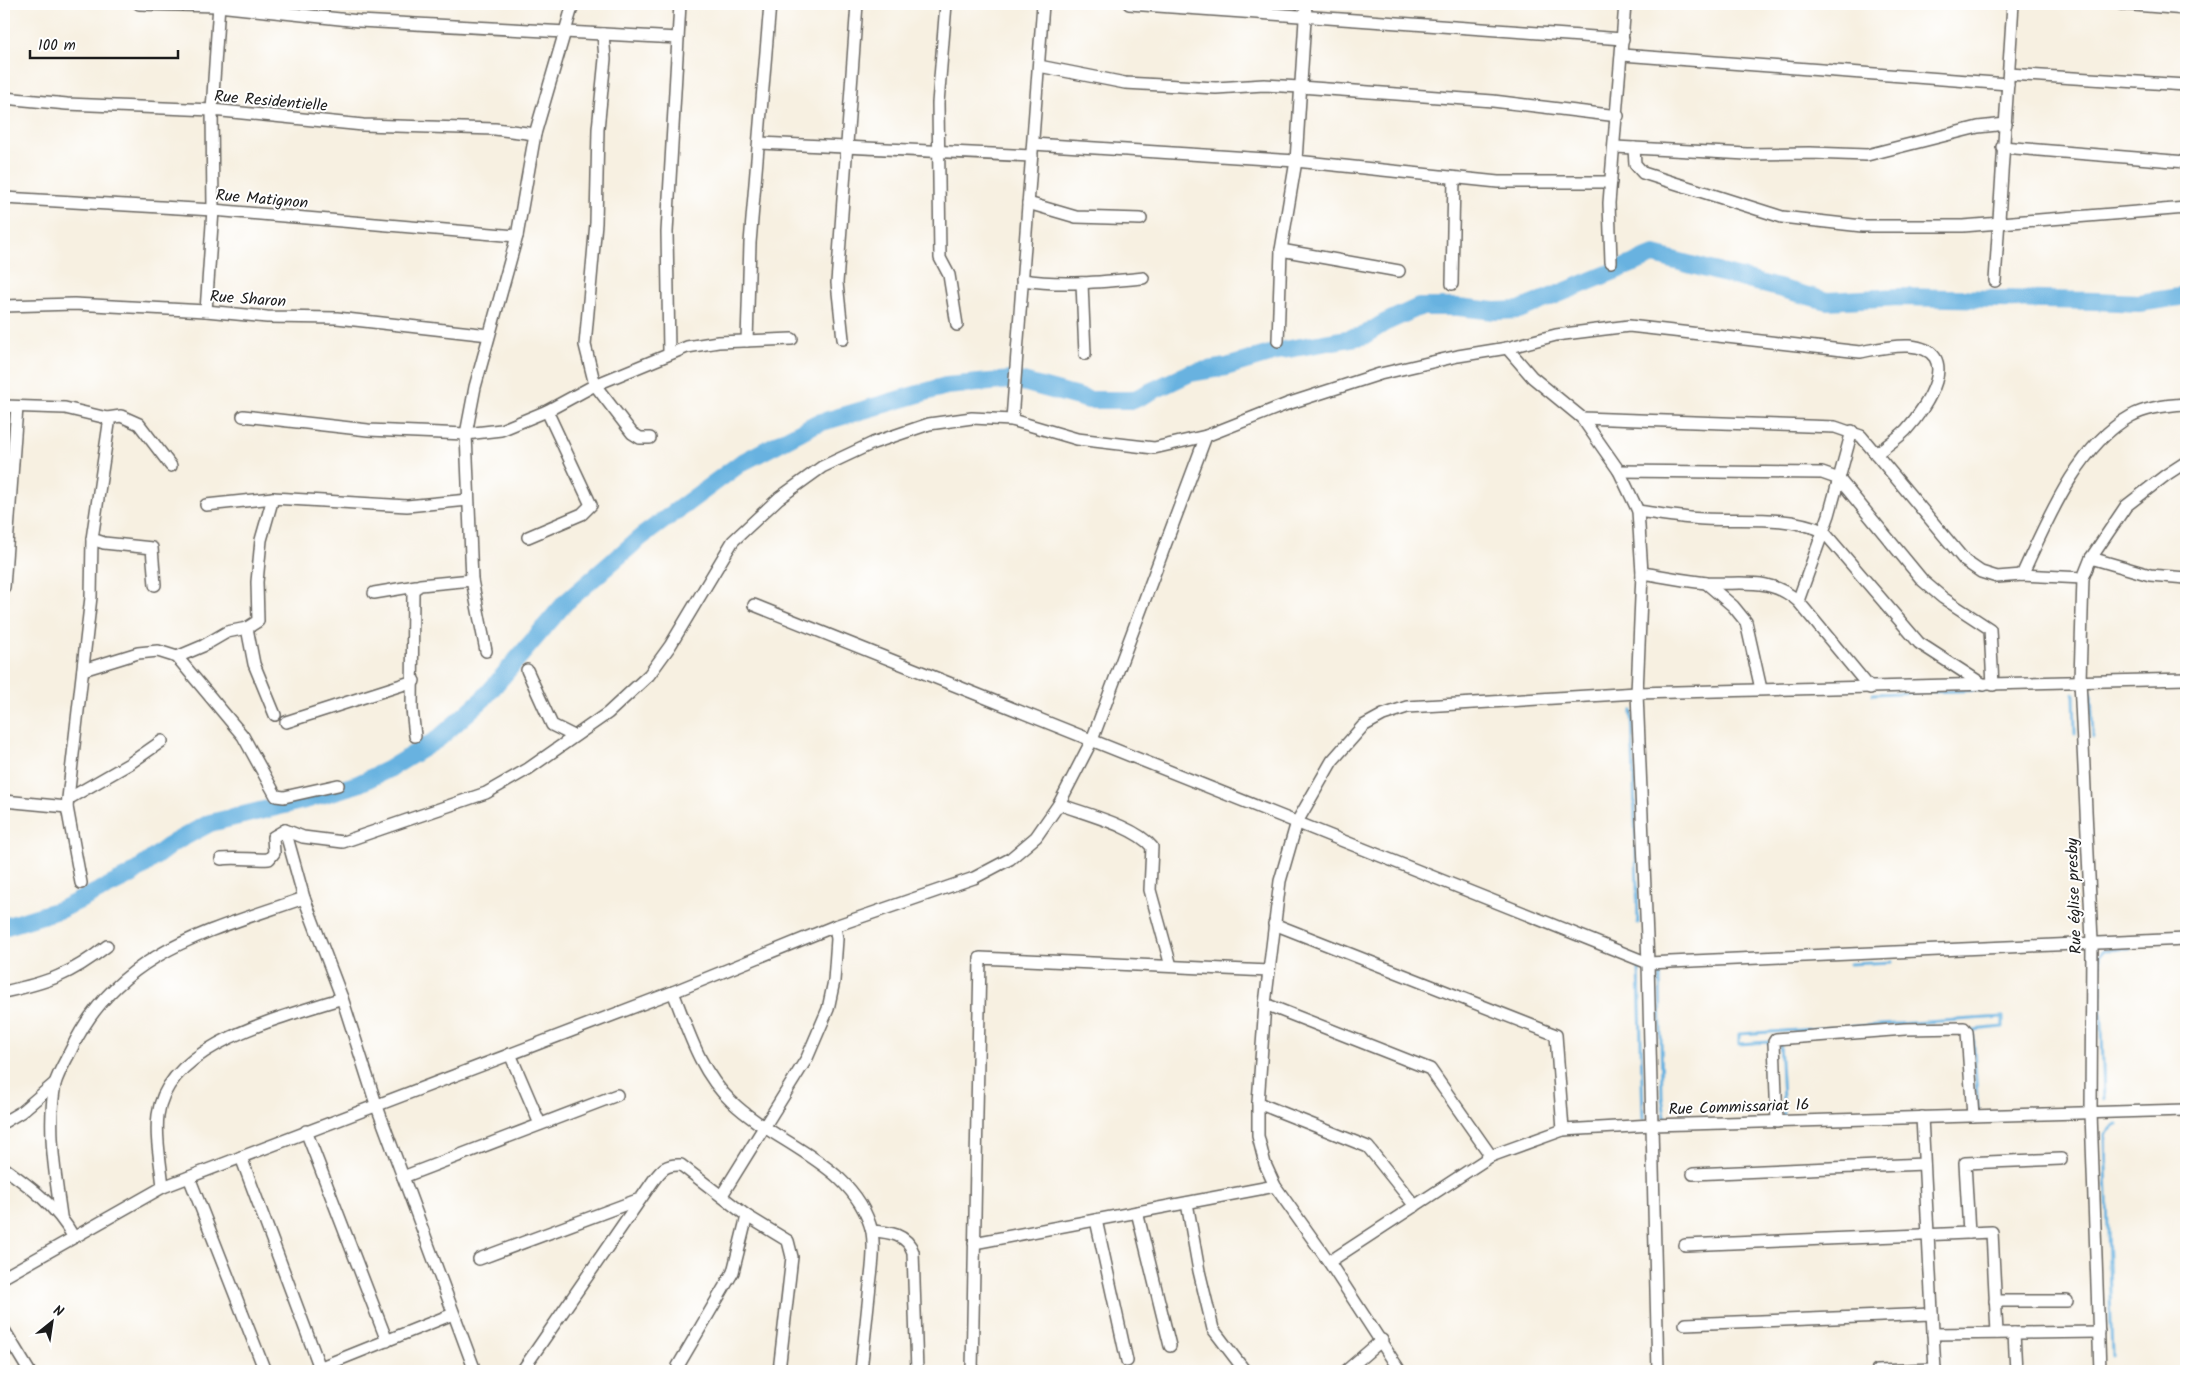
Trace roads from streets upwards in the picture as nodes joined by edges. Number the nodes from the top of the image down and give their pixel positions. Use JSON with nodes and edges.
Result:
{"nodes":[{"id":1,"x":139,"y":4,"type":"edge"},
{"id":2,"x":573,"y":4,"type":"edge"},
{"id":3,"x":680,"y":4,"type":"edge"},
{"id":4,"x":770,"y":4,"type":"edge"},
{"id":5,"x":857,"y":4,"type":"edge"},
{"id":6,"x":946,"y":4,"type":"edge"},
{"id":7,"x":1043,"y":4,"type":"edge"},
{"id":8,"x":1129,"y":4,"type":"edge"},
{"id":9,"x":1306,"y":4,"type":"edge"},
{"id":10,"x":1625,"y":4,"type":"edge"},
{"id":11,"x":2013,"y":4,"type":"edge"},
{"id":12,"x":2121,"y":4,"type":"edge"},
{"id":13,"x":219,"y":5,"type":"edge"},
{"id":14,"x":2186,"y":9,"type":"edge"},
{"id":15,"x":1305,"y":17,"type":"junction"},
{"id":16,"x":566,"y":31,"type":"junction"},
{"id":17,"x":602,"y":34,"type":"junction"},
{"id":18,"x":678,"y":38,"type":"junction"},
{"id":19,"x":1623,"y":39,"type":"junction"},
{"id":20,"x":1622,"y":55,"type":"junction"},
{"id":21,"x":1039,"y":66,"type":"junction"},
{"id":22,"x":2008,"y":79,"type":"junction"},
{"id":23,"x":2186,"y":85,"type":"edge"},
{"id":24,"x":1300,"y":87,"type":"junction"},
{"id":25,"x":4,"y":98,"type":"edge"},
{"id":26,"x":212,"y":110,"type":"junction"},
{"id":27,"x":1618,"y":116,"type":"junction"},
{"id":28,"x":2006,"y":124,"type":"junction"},
{"id":29,"x":535,"y":134,"type":"junction"},
{"id":30,"x":760,"y":143,"type":"junction"},
{"id":31,"x":1033,"y":144,"type":"junction"},
{"id":32,"x":847,"y":147,"type":"junction"},
{"id":33,"x":1614,"y":147,"type":"junction"},
{"id":34,"x":2002,"y":147,"type":"junction"},
{"id":35,"x":1634,"y":148,"type":"junction"},
{"id":36,"x":939,"y":150,"type":"junction"},
{"id":37,"x":1032,"y":156,"type":"junction"},
{"id":38,"x":1296,"y":161,"type":"junction"},
{"id":39,"x":2186,"y":162,"type":"edge"},
{"id":40,"x":1454,"y":178,"type":"junction"},
{"id":41,"x":1611,"y":182,"type":"junction"},
{"id":42,"x":4,"y":198,"type":"edge"},
{"id":43,"x":1028,"y":203,"type":"junction"},
{"id":44,"x":2186,"y":208,"type":"edge"},
{"id":45,"x":213,"y":210,"type":"junction"},
{"id":46,"x":1141,"y":219,"type":"dead end"},
{"id":47,"x":1999,"y":222,"type":"junction"},
{"id":48,"x":517,"y":236,"type":"junction"},
{"id":49,"x":1281,"y":250,"type":"junction"},
{"id":50,"x":1611,"y":262,"type":"dead end"},
{"id":51,"x":1399,"y":271,"type":"dead end"},
{"id":52,"x":1143,"y":278,"type":"dead end"},
{"id":53,"x":1022,"y":280,"type":"junction"},
{"id":54,"x":1995,"y":281,"type":"dead end"},
{"id":55,"x":1082,"y":283,"type":"junction"},
{"id":56,"x":1452,"y":284,"type":"dead end"},
{"id":57,"x":4,"y":306,"type":"edge"},
{"id":58,"x":206,"y":311,"type":"junction"},
{"id":59,"x":957,"y":325,"type":"dead end"},
{"id":60,"x":489,"y":335,"type":"junction"},
{"id":61,"x":792,"y":339,"type":"dead end"},
{"id":62,"x":843,"y":339,"type":"dead end"},
{"id":63,"x":747,"y":341,"type":"junction"},
{"id":64,"x":1278,"y":341,"type":"dead end"},
{"id":65,"x":1507,"y":348,"type":"junction"},
{"id":66,"x":669,"y":352,"type":"junction"},
{"id":67,"x":1085,"y":354,"type":"dead end"},
{"id":68,"x":595,"y":385,"type":"junction"},
{"id":69,"x":2186,"y":404,"type":"edge"},
{"id":70,"x":4,"y":406,"type":"edge"},
{"id":71,"x":17,"y":406,"type":"junction"},
{"id":72,"x":547,"y":411,"type":"junction"},
{"id":73,"x":243,"y":416,"type":"dead end"},
{"id":74,"x":107,"y":418,"type":"junction"},
{"id":75,"x":1582,"y":418,"type":"junction"},
{"id":76,"x":1012,"y":420,"type":"junction"},
{"id":77,"x":1852,"y":431,"type":"junction"},
{"id":78,"x":466,"y":434,"type":"junction"},
{"id":79,"x":1206,"y":436,"type":"junction"},
{"id":80,"x":650,"y":438,"type":"dead end"},
{"id":81,"x":1876,"y":454,"type":"junction"},
{"id":82,"x":2186,"y":462,"type":"edge"},
{"id":83,"x":171,"y":466,"type":"dead end"},
{"id":84,"x":1619,"y":471,"type":"junction"},
{"id":85,"x":1839,"y":479,"type":"junction"},
{"id":86,"x":273,"y":498,"type":"junction"},
{"id":87,"x":468,"y":500,"type":"junction"},
{"id":88,"x":206,"y":505,"type":"dead end"},
{"id":89,"x":1638,"y":512,"type":"junction"},
{"id":90,"x":1823,"y":531,"type":"junction"},
{"id":91,"x":528,"y":537,"type":"dead end"},
{"id":92,"x":92,"y":539,"type":"junction"},
{"id":93,"x":2090,"y":558,"type":"junction"},
{"id":94,"x":1642,"y":573,"type":"junction"},
{"id":95,"x":2022,"y":575,"type":"junction"},
{"id":96,"x":2083,"y":578,"type":"junction"},
{"id":97,"x":2186,"y":578,"type":"edge"},
{"id":98,"x":472,"y":580,"type":"junction"},
{"id":99,"x":1706,"y":583,"type":"junction"},
{"id":100,"x":155,"y":585,"type":"dead end"},
{"id":101,"x":416,"y":586,"type":"junction"},
{"id":102,"x":4,"y":587,"type":"edge"},
{"id":103,"x":374,"y":593,"type":"dead end"},
{"id":104,"x":1798,"y":601,"type":"junction"},
{"id":105,"x":754,"y":605,"type":"dead end"},
{"id":106,"x":247,"y":628,"type":"junction"},
{"id":107,"x":486,"y":651,"type":"dead end"},
{"id":108,"x":177,"y":657,"type":"junction"},
{"id":109,"x":83,"y":670,"type":"junction"},
{"id":110,"x":527,"y":670,"type":"dead end"},
{"id":111,"x":2186,"y":679,"type":"edge"},
{"id":112,"x":2080,"y":680,"type":"junction"},
{"id":113,"x":414,"y":681,"type":"junction"},
{"id":114,"x":1989,"y":685,"type":"junction"},
{"id":115,"x":1870,"y":688,"type":"junction"},
{"id":116,"x":1761,"y":689,"type":"junction"},
{"id":117,"x":1637,"y":693,"type":"junction"},
{"id":118,"x":275,"y":715,"type":"dead end"},
{"id":119,"x":286,"y":722,"type":"dead end"},
{"id":120,"x":415,"y":736,"type":"dead end"},
{"id":121,"x":574,"y":736,"type":"junction"},
{"id":122,"x":1092,"y":740,"type":"junction"},
{"id":123,"x":162,"y":741,"type":"dead end"},
{"id":124,"x":338,"y":786,"type":"dead end"},
{"id":125,"x":4,"y":801,"type":"edge"},
{"id":126,"x":67,"y":803,"type":"junction"},
{"id":127,"x":1059,"y":804,"type":"junction"},
{"id":128,"x":1296,"y":822,"type":"junction"},
{"id":129,"x":285,"y":830,"type":"junction"},
{"id":130,"x":221,"y":859,"type":"dead end"},
{"id":131,"x":81,"y":884,"type":"dead end"},
{"id":132,"x":304,"y":898,"type":"junction"},
{"id":133,"x":1274,"y":924,"type":"junction"},
{"id":134,"x":835,"y":926,"type":"junction"},
{"id":135,"x":2186,"y":938,"type":"edge"},
{"id":136,"x":2092,"y":941,"type":"junction"},
{"id":137,"x":107,"y":946,"type":"dead end"},
{"id":138,"x":1648,"y":962,"type":"junction"},
{"id":139,"x":1171,"y":966,"type":"junction"},
{"id":140,"x":1269,"y":971,"type":"junction"},
{"id":141,"x":4,"y":992,"type":"edge"},
{"id":142,"x":673,"y":992,"type":"junction"},
{"id":143,"x":342,"y":998,"type":"junction"},
{"id":144,"x":1264,"y":1004,"type":"junction"},
{"id":145,"x":510,"y":1054,"type":"junction"},
{"id":146,"x":56,"y":1083,"type":"junction"},
{"id":147,"x":617,"y":1095,"type":"dead end"},
{"id":148,"x":1258,"y":1103,"type":"junction"},
{"id":149,"x":376,"y":1104,"type":"junction"},
{"id":150,"x":2186,"y":1110,"type":"edge"},
{"id":151,"x":2091,"y":1113,"type":"junction"},
{"id":152,"x":1974,"y":1116,"type":"junction"},
{"id":153,"x":1922,"y":1118,"type":"junction"},
{"id":154,"x":4,"y":1121,"type":"edge"},
{"id":155,"x":1777,"y":1122,"type":"junction"},
{"id":156,"x":540,"y":1124,"type":"junction"},
{"id":157,"x":1652,"y":1125,"type":"junction"},
{"id":158,"x":764,"y":1128,"type":"junction"},
{"id":159,"x":1562,"y":1130,"type":"junction"},
{"id":160,"x":306,"y":1131,"type":"junction"},
{"id":161,"x":1492,"y":1156,"type":"junction"},
{"id":162,"x":241,"y":1157,"type":"junction"},
{"id":163,"x":2061,"y":1159,"type":"dead end"},
{"id":164,"x":1924,"y":1164,"type":"junction"},
{"id":165,"x":4,"y":1168,"type":"edge"},
{"id":166,"x":1693,"y":1174,"type":"dead end"},
{"id":167,"x":189,"y":1177,"type":"junction"},
{"id":168,"x":403,"y":1177,"type":"junction"},
{"id":169,"x":1274,"y":1186,"type":"junction"},
{"id":170,"x":163,"y":1187,"type":"junction"},
{"id":171,"x":722,"y":1195,"type":"junction"},
{"id":172,"x":640,"y":1199,"type":"junction"},
{"id":173,"x":1187,"y":1203,"type":"junction"},
{"id":174,"x":1415,"y":1206,"type":"junction"},
{"id":175,"x":1137,"y":1212,"type":"junction"},
{"id":176,"x":61,"y":1216,"type":"junction"},
{"id":177,"x":747,"y":1216,"type":"junction"},
{"id":178,"x":1096,"y":1220,"type":"junction"},
{"id":179,"x":872,"y":1232,"type":"junction"},
{"id":180,"x":1969,"y":1233,"type":"junction"},
{"id":181,"x":1928,"y":1234,"type":"junction"},
{"id":182,"x":73,"y":1236,"type":"junction"},
{"id":183,"x":974,"y":1243,"type":"junction"},
{"id":184,"x":1685,"y":1245,"type":"dead end"},
{"id":185,"x":479,"y":1259,"type":"dead end"},
{"id":186,"x":1329,"y":1262,"type":"junction"},
{"id":187,"x":4,"y":1277,"type":"edge"},
{"id":188,"x":2067,"y":1301,"type":"dead end"},
{"id":189,"x":1995,"y":1302,"type":"junction"},
{"id":190,"x":453,"y":1314,"type":"junction"},
{"id":191,"x":1932,"y":1314,"type":"junction"},
{"id":192,"x":1685,"y":1324,"type":"dead end"},
{"id":193,"x":4,"y":1330,"type":"edge"},
{"id":194,"x":2099,"y":1332,"type":"junction"},
{"id":195,"x":1997,"y":1333,"type":"junction"},
{"id":196,"x":2014,"y":1333,"type":"junction"},
{"id":197,"x":1933,"y":1334,"type":"junction"},
{"id":198,"x":1382,"y":1340,"type":"junction"},
{"id":199,"x":387,"y":1341,"type":"junction"},
{"id":200,"x":1170,"y":1346,"type":"dead end"},
{"id":201,"x":1127,"y":1361,"type":"dead end"},
{"id":202,"x":678,"y":1366,"type":"dead end"},
{"id":203,"x":316,"y":1369,"type":"edge"},
{"id":204,"x":1935,"y":1370,"type":"edge"},
{"id":205,"x":29,"y":1371,"type":"edge"},
{"id":206,"x":265,"y":1371,"type":"edge"},
{"id":207,"x":475,"y":1371,"type":"edge"},
{"id":208,"x":522,"y":1371,"type":"edge"},
{"id":209,"x":779,"y":1371,"type":"edge"},
{"id":210,"x":861,"y":1371,"type":"edge"},
{"id":211,"x":917,"y":1371,"type":"edge"},
{"id":212,"x":972,"y":1371,"type":"edge"},
{"id":213,"x":1245,"y":1371,"type":"edge"},
{"id":214,"x":1346,"y":1371,"type":"edge"},
{"id":215,"x":1400,"y":1371,"type":"edge"},
{"id":216,"x":1658,"y":1371,"type":"edge"},
{"id":217,"x":1877,"y":1371,"type":"edge"},
{"id":218,"x":2016,"y":1371,"type":"edge"},
{"id":219,"x":2100,"y":1371,"type":"edge"}],
"edges":[{"from":1,"to":13,"type":"street"},
{"from":2,"to":16,"type":"street"},
{"from":3,"to":18,"type":"street"},
{"from":4,"to":30,"type":"street"},
{"from":5,"to":32,"type":"street"},
{"from":6,"to":36,"type":"street"},
{"from":7,"to":21,"type":"street"},
{"from":8,"to":15,"type":"street"},
{"from":9,"to":15,"type":"street"},
{"from":10,"to":19,"type":"street"},
{"from":11,"to":22,"type":"street"},
{"from":12,"to":14,"type":"street"},
{"from":13,"to":16,"type":"street"},
{"from":13,"to":26,"type":"street"},
{"from":15,"to":19,"type":"street"},
{"from":15,"to":24,"type":"street"},
{"from":16,"to":17,"type":"street"},
{"from":16,"to":29,"type":"street"},
{"from":17,"to":18,"type":"street"},
{"from":17,"to":68,"type":"street"},
{"from":18,"to":66,"type":"street"},
{"from":19,"to":20,"type":"street"},
{"from":20,"to":22,"type":"street"},
{"from":20,"to":27,"type":"street"},
{"from":21,"to":24,"type":"street"},
{"from":21,"to":31,"type":"street"},
{"from":22,"to":23,"type":"street"},
{"from":22,"to":28,"type":"street"},
{"from":24,"to":27,"type":"street"},
{"from":24,"to":38,"type":"street"},
{"from":25,"to":26,"type":"street","name":"Rue Residentielle"},
{"from":26,"to":29,"type":"street","name":"Rue Residentielle"},
{"from":26,"to":45,"type":"street"},
{"from":27,"to":33,"type":"street"},
{"from":28,"to":34,"type":"street"},
{"from":28,"to":35,"type":"street"},
{"from":29,"to":48,"type":"street"},
{"from":30,"to":32,"type":"street"},
{"from":30,"to":63,"type":"street"},
{"from":31,"to":37,"type":"street"},
{"from":31,"to":38,"type":"street"},
{"from":32,"to":36,"type":"street"},
{"from":32,"to":62,"type":"street"},
{"from":33,"to":35,"type":"street"},
{"from":33,"to":41,"type":"street"},
{"from":34,"to":39,"type":"street"},
{"from":34,"to":47,"type":"street"},
{"from":35,"to":47,"type":"street"},
{"from":36,"to":37,"type":"street"},
{"from":36,"to":59,"type":"street"},
{"from":37,"to":43,"type":"street"},
{"from":38,"to":40,"type":"street"},
{"from":38,"to":49,"type":"street"},
{"from":40,"to":41,"type":"street"},
{"from":40,"to":56,"type":"street"},
{"from":41,"to":50,"type":"street"},
{"from":42,"to":45,"type":"street","name":"Rue Matignon"},
{"from":43,"to":46,"type":"street"},
{"from":43,"to":53,"type":"street"},
{"from":44,"to":47,"type":"street"},
{"from":45,"to":48,"type":"street","name":"Rue Matignon"},
{"from":45,"to":58,"type":"street"},
{"from":47,"to":54,"type":"street"},
{"from":48,"to":60,"type":"street"},
{"from":49,"to":51,"type":"street"},
{"from":49,"to":64,"type":"street"},
{"from":52,"to":55,"type":"street"},
{"from":53,"to":55,"type":"street"},
{"from":53,"to":76,"type":"street"},
{"from":55,"to":67,"type":"street"},
{"from":57,"to":58,"type":"street","name":"Rue Sharon"},
{"from":58,"to":60,"type":"street","name":"Rue Sharon"},
{"from":60,"to":78,"type":"street"},
{"from":61,"to":63,"type":"street"},
{"from":63,"to":66,"type":"street"},
{"from":65,"to":75,"type":"street"},
{"from":65,"to":79,"type":"street"},
{"from":65,"to":81,"type":"street"},
{"from":66,"to":68,"type":"street"},
{"from":68,"to":72,"type":"street"},
{"from":68,"to":80,"type":"street"},
{"from":69,"to":95,"type":"street"},
{"from":70,"to":71,"type":"street"},
{"from":71,"to":74,"type":"street"},
{"from":71,"to":102,"type":"street"},
{"from":72,"to":78,"type":"street"},
{"from":72,"to":91,"type":"street"},
{"from":73,"to":78,"type":"street"},
{"from":74,"to":83,"type":"street"},
{"from":74,"to":92,"type":"street"},
{"from":75,"to":77,"type":"street"},
{"from":75,"to":84,"type":"street"},
{"from":76,"to":79,"type":"street"},
{"from":76,"to":121,"type":"street"},
{"from":77,"to":81,"type":"street"},
{"from":77,"to":85,"type":"street"},
{"from":78,"to":87,"type":"street"},
{"from":79,"to":122,"type":"street"},
{"from":81,"to":95,"type":"street"},
{"from":82,"to":93,"type":"street","name":"Rue église presby"},
{"from":84,"to":85,"type":"street"},
{"from":84,"to":89,"type":"street"},
{"from":85,"to":90,"type":"street"},
{"from":85,"to":114,"type":"street"},
{"from":86,"to":87,"type":"street"},
{"from":86,"to":88,"type":"street"},
{"from":86,"to":106,"type":"street"},
{"from":87,"to":98,"type":"street"},
{"from":89,"to":90,"type":"street"},
{"from":89,"to":94,"type":"street"},
{"from":90,"to":104,"type":"street"},
{"from":90,"to":114,"type":"street"},
{"from":92,"to":100,"type":"street"},
{"from":92,"to":109,"type":"street"},
{"from":93,"to":96,"type":"street","name":"Rue église presby"},
{"from":93,"to":97,"type":"street"},
{"from":94,"to":99,"type":"street"},
{"from":94,"to":117,"type":"street"},
{"from":95,"to":96,"type":"street"},
{"from":96,"to":112,"type":"street","name":"Rue église presby"},
{"from":98,"to":101,"type":"street"},
{"from":98,"to":107,"type":"street"},
{"from":99,"to":104,"type":"street"},
{"from":99,"to":116,"type":"street"},
{"from":101,"to":103,"type":"street"},
{"from":101,"to":113,"type":"street"},
{"from":104,"to":115,"type":"street"},
{"from":105,"to":122,"type":"street"},
{"from":106,"to":108,"type":"street"},
{"from":106,"to":118,"type":"street"},
{"from":108,"to":109,"type":"street"},
{"from":108,"to":124,"type":"street"},
{"from":109,"to":126,"type":"street"},
{"from":110,"to":121,"type":"street"},
{"from":111,"to":112,"type":"street"},
{"from":112,"to":114,"type":"street"},
{"from":112,"to":136,"type":"street","name":"Rue église presby"},
{"from":113,"to":119,"type":"street"},
{"from":113,"to":120,"type":"street"},
{"from":114,"to":115,"type":"street"},
{"from":115,"to":116,"type":"street"},
{"from":116,"to":117,"type":"street"},
{"from":117,"to":128,"type":"street"},
{"from":117,"to":138,"type":"street"},
{"from":121,"to":129,"type":"street"},
{"from":122,"to":127,"type":"street"},
{"from":122,"to":128,"type":"street"},
{"from":123,"to":126,"type":"street"},
{"from":125,"to":126,"type":"street"},
{"from":126,"to":131,"type":"street"},
{"from":127,"to":134,"type":"street"},
{"from":127,"to":139,"type":"street"},
{"from":128,"to":133,"type":"street"},
{"from":128,"to":138,"type":"street"},
{"from":129,"to":130,"type":"street"},
{"from":129,"to":132,"type":"street"},
{"from":132,"to":143,"type":"street"},
{"from":132,"to":146,"type":"street"},
{"from":133,"to":140,"type":"street"},
{"from":133,"to":159,"type":"street"},
{"from":134,"to":142,"type":"street"},
{"from":134,"to":158,"type":"street"},
{"from":135,"to":136,"type":"street"},
{"from":136,"to":138,"type":"street"},
{"from":136,"to":151,"type":"street","name":"Rue église presby"},
{"from":137,"to":141,"type":"street"},
{"from":138,"to":157,"type":"street"},
{"from":139,"to":140,"type":"street"},
{"from":139,"to":183,"type":"street"},
{"from":140,"to":144,"type":"street"},
{"from":142,"to":145,"type":"street"},
{"from":142,"to":158,"type":"street"},
{"from":143,"to":149,"type":"street"},
{"from":143,"to":170,"type":"street"},
{"from":144,"to":148,"type":"street"},
{"from":144,"to":161,"type":"street"},
{"from":145,"to":149,"type":"street"},
{"from":145,"to":156,"type":"street"},
{"from":146,"to":154,"type":"street"},
{"from":146,"to":176,"type":"street"},
{"from":147,"to":156,"type":"street"},
{"from":148,"to":169,"type":"street"},
{"from":148,"to":174,"type":"street"},
{"from":149,"to":160,"type":"street"},
{"from":149,"to":168,"type":"street"},
{"from":150,"to":151,"type":"street","name":"Rue Commissariat 16"},
{"from":151,"to":152,"type":"street","name":"Rue Commissariat 16"},
{"from":151,"to":194,"type":"street","name":"Rue église presby"},
{"from":152,"to":153,"type":"street","name":"Rue Commissariat 16"},
{"from":152,"to":155,"type":"street"},
{"from":153,"to":155,"type":"street","name":"Rue Commissariat 16"},
{"from":153,"to":164,"type":"street"},
{"from":155,"to":157,"type":"street","name":"Rue Commissariat 16"},
{"from":156,"to":168,"type":"street"},
{"from":157,"to":159,"type":"street","name":"Rue Commissariat 16"},
{"from":157,"to":216,"type":"street"},
{"from":158,"to":171,"type":"street"},
{"from":158,"to":179,"type":"street"},
{"from":159,"to":161,"type":"street","name":"Rue Commissariat 16"},
{"from":160,"to":162,"type":"street"},
{"from":160,"to":199,"type":"street"},
{"from":161,"to":174,"type":"street","name":"Rue Commissariat 16"},
{"from":162,"to":167,"type":"street"},
{"from":162,"to":203,"type":"street"},
{"from":163,"to":180,"type":"street"},
{"from":164,"to":166,"type":"street"},
{"from":164,"to":181,"type":"street"},
{"from":165,"to":176,"type":"street"},
{"from":167,"to":170,"type":"street"},
{"from":167,"to":206,"type":"street"},
{"from":168,"to":190,"type":"street"},
{"from":169,"to":173,"type":"street"},
{"from":169,"to":186,"type":"street"},
{"from":170,"to":182,"type":"street"},
{"from":171,"to":172,"type":"street"},
{"from":171,"to":177,"type":"street"},
{"from":172,"to":185,"type":"street"},
{"from":172,"to":208,"type":"street"},
{"from":173,"to":175,"type":"street"},
{"from":173,"to":213,"type":"street"},
{"from":174,"to":186,"type":"street","name":"Rue Commissariat 16"},
{"from":175,"to":178,"type":"street"},
{"from":175,"to":200,"type":"street"},
{"from":176,"to":182,"type":"street"},
{"from":177,"to":202,"type":"street"},
{"from":177,"to":209,"type":"street"},
{"from":178,"to":183,"type":"street"},
{"from":178,"to":201,"type":"street"},
{"from":179,"to":210,"type":"street"},
{"from":179,"to":211,"type":"street"},
{"from":180,"to":181,"type":"street"},
{"from":180,"to":189,"type":"street"},
{"from":181,"to":184,"type":"street"},
{"from":181,"to":191,"type":"street"},
{"from":182,"to":187,"type":"street"},
{"from":183,"to":212,"type":"street"},
{"from":186,"to":198,"type":"street"},
{"from":188,"to":189,"type":"street"},
{"from":189,"to":195,"type":"street"},
{"from":190,"to":199,"type":"street"},
{"from":190,"to":207,"type":"street"},
{"from":191,"to":192,"type":"street"},
{"from":191,"to":197,"type":"street"},
{"from":193,"to":205,"type":"street"},
{"from":194,"to":196,"type":"street"},
{"from":194,"to":219,"type":"street","name":"Rue église presby"},
{"from":195,"to":196,"type":"street"},
{"from":195,"to":197,"type":"street"},
{"from":196,"to":218,"type":"street"},
{"from":197,"to":204,"type":"street"},
{"from":198,"to":214,"type":"street"},
{"from":198,"to":215,"type":"street"},
{"from":199,"to":203,"type":"street"},
{"from":204,"to":217,"type":"street"}]}
